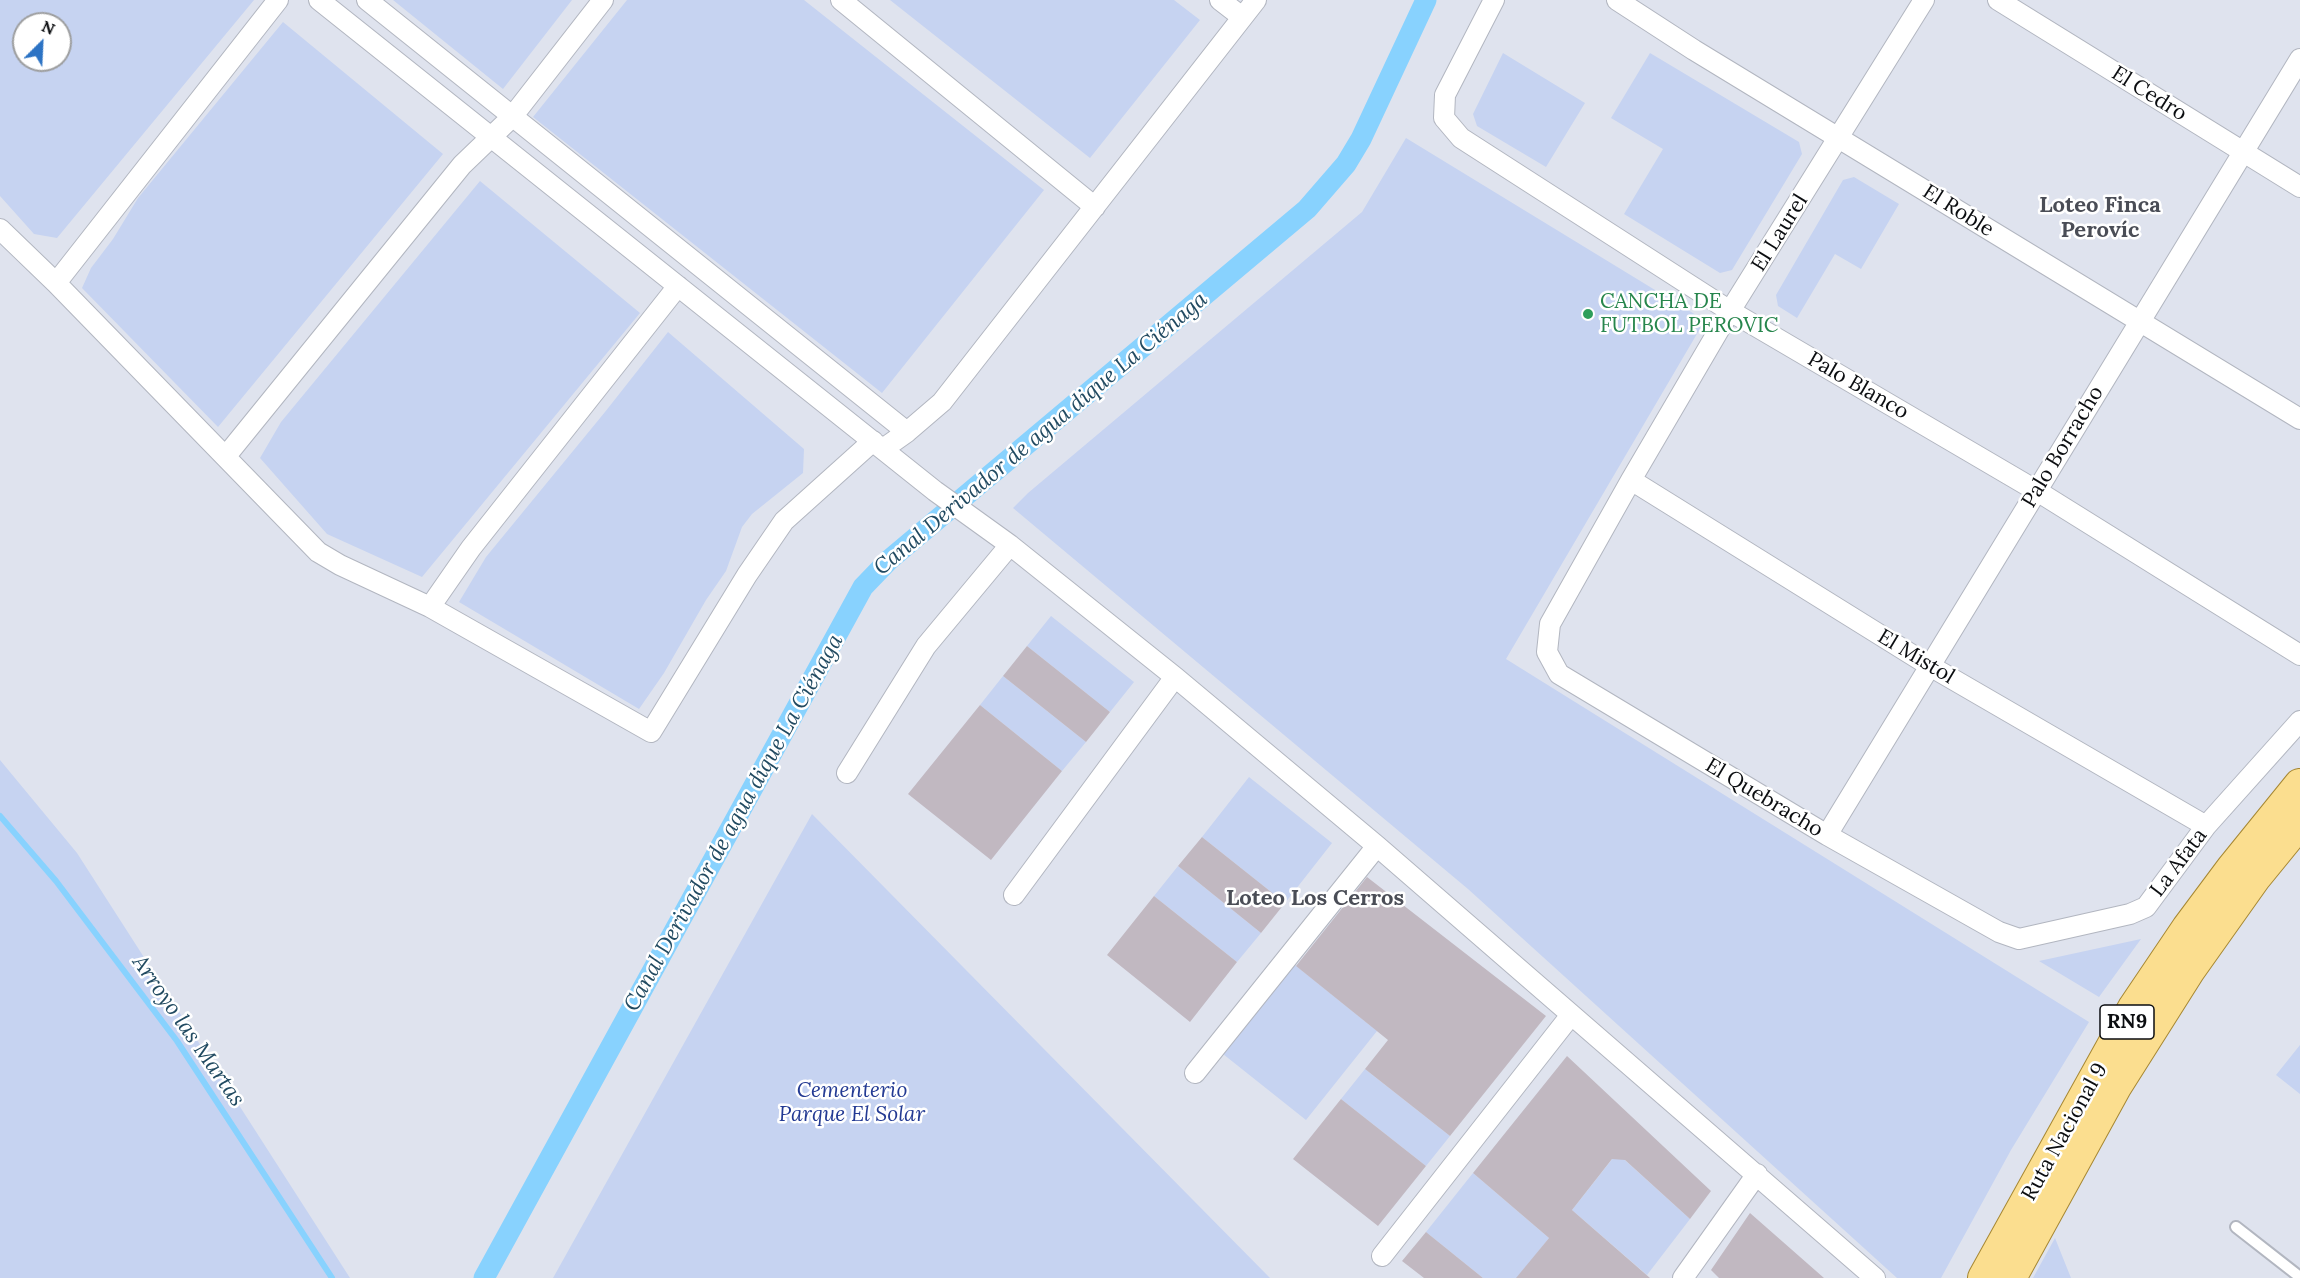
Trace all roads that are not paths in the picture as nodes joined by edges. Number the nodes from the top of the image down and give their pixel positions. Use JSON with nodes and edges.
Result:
{"nodes":[{"id":1,"x":278,"y":0,"type":"edge"},
{"id":2,"x":319,"y":0,"type":"edge"},
{"id":3,"x":367,"y":0,"type":"edge"},
{"id":4,"x":603,"y":0,"type":"edge"},
{"id":5,"x":841,"y":0,"type":"edge"},
{"id":6,"x":1220,"y":0,"type":"edge"},
{"id":7,"x":1256,"y":0,"type":"edge"},
{"id":8,"x":1494,"y":0,"type":"edge"},
{"id":9,"x":1617,"y":0,"type":"edge"},
{"id":10,"x":1924,"y":0,"type":"edge"},
{"id":11,"x":1998,"y":0,"type":"edge"},
{"id":12,"x":1242,"y":17,"type":"junction"},
{"id":13,"x":2300,"y":59,"type":"edge"},
{"id":14,"x":512,"y":117,"type":"junction"},
{"id":15,"x":491,"y":137,"type":"junction"},
{"id":16,"x":1839,"y":138,"type":"junction"},
{"id":17,"x":2243,"y":153,"type":"junction"},
{"id":18,"x":2300,"y":188,"type":"edge"},
{"id":19,"x":1095,"y":207,"type":"junction"},
{"id":20,"x":0,"y":229,"type":"edge"},
{"id":21,"x":56,"y":282,"type":"junction"},
{"id":22,"x":678,"y":286,"type":"junction"},
{"id":23,"x":1730,"y":311,"type":"junction"},
{"id":24,"x":2139,"y":322,"type":"junction"},
{"id":25,"x":2300,"y":419,"type":"edge"},
{"id":26,"x":907,"y":432,"type":"junction"},
{"id":27,"x":878,"y":445,"type":"junction"},
{"id":28,"x":226,"y":456,"type":"junction"},
{"id":29,"x":1631,"y":480,"type":"junction"},
{"id":30,"x":2037,"y":491,"type":"junction"},
{"id":31,"x":1010,"y":545,"type":"junction"},
{"id":32,"x":430,"y":608,"type":"junction"},
{"id":33,"x":1550,"y":624,"type":"joint"},
{"id":34,"x":2300,"y":655,"type":"edge"},
{"id":35,"x":1930,"y":666,"type":"junction"},
{"id":36,"x":1175,"y":677,"type":"junction"},
{"id":37,"x":2300,"y":721,"type":"edge"},
{"id":38,"x":847,"y":773,"type":"dead end"},
{"id":39,"x":2300,"y":784,"type":"edge"},
{"id":40,"x":2300,"y":822,"type":"edge"},
{"id":41,"x":2206,"y":826,"type":"junction"},
{"id":42,"x":1827,"y":835,"type":"junction"},
{"id":43,"x":1377,"y":846,"type":"junction"},
{"id":44,"x":1014,"y":895,"type":"dead end"},
{"id":45,"x":2019,"y":939,"type":"joint"},
{"id":46,"x":1571,"y":1015,"type":"junction"},
{"id":47,"x":1195,"y":1073,"type":"dead end"},
{"id":48,"x":1757,"y":1174,"type":"junction"},
{"id":49,"x":2236,"y":1227,"type":"dead end"},
{"id":50,"x":1382,"y":1256,"type":"dead end"},
{"id":51,"x":2300,"y":1277,"type":"edge"},
{"id":52,"x":1683,"y":1278,"type":"edge"},
{"id":53,"x":1875,"y":1278,"type":"edge"},
{"id":54,"x":1984,"y":1278,"type":"edge"},
{"id":55,"x":2010,"y":1278,"type":"edge"}],
"edges":[{"from":1,"to":21,"type":"street"},
{"from":2,"to":15,"type":"street"},
{"from":3,"to":14,"type":"street"},
{"from":4,"to":14,"type":"street"},
{"from":5,"to":19,"type":"street"},
{"from":6,"to":12,"type":"street"},
{"from":7,"to":12,"type":"street"},
{"from":8,"to":23,"type":"street","name":"Palo Blanco"},
{"from":9,"to":16,"type":"street","name":"El Roble"},
{"from":10,"to":16,"type":"street","name":"El Laurel"},
{"from":11,"to":17,"type":"street","name":"El Cedro"},
{"from":12,"to":19,"type":"street"},
{"from":13,"to":17,"type":"street","name":"Palo Borracho"},
{"from":14,"to":15,"type":"street"},
{"from":14,"to":26,"type":"street"},
{"from":15,"to":22,"type":"street"},
{"from":15,"to":28,"type":"street"},
{"from":16,"to":23,"type":"street","name":"El Laurel"},
{"from":16,"to":24,"type":"street","name":"El Roble"},
{"from":17,"to":18,"type":"street","name":"El Cedro"},
{"from":17,"to":24,"type":"street","name":"Palo Borracho"},
{"from":19,"to":26,"type":"street"},
{"from":20,"to":21,"type":"street"},
{"from":21,"to":28,"type":"street"},
{"from":22,"to":27,"type":"street"},
{"from":22,"to":32,"type":"street"},
{"from":23,"to":29,"type":"street","name":"El Laurel"},
{"from":23,"to":30,"type":"street","name":"Palo Blanco"},
{"from":24,"to":25,"type":"street","name":"El Roble"},
{"from":24,"to":30,"type":"street","name":"Palo Borracho"},
{"from":26,"to":27,"type":"street"},
{"from":27,"to":31,"type":"street"},
{"from":27,"to":32,"type":"street"},
{"from":28,"to":32,"type":"street"},
{"from":29,"to":33,"type":"street","name":"El Laurel"},
{"from":29,"to":35,"type":"street","name":"El Mistol"},
{"from":30,"to":34,"type":"street","name":"Palo Blanco"},
{"from":30,"to":35,"type":"street","name":"Palo Borracho"},
{"from":31,"to":36,"type":"street"},
{"from":31,"to":38,"type":"street"},
{"from":33,"to":42,"type":"street","name":"El Quebracho"},
{"from":35,"to":41,"type":"street","name":"El Mistol"},
{"from":35,"to":42,"type":"street","name":"Palo Borracho"},
{"from":36,"to":43,"type":"street"},
{"from":36,"to":44,"type":"street"},
{"from":37,"to":41,"type":"street","name":"La Afata"},
{"from":39,"to":54,"type":"main road","name":"Ruta Nacional 9","number":"RN9"},
{"from":40,"to":55,"type":"main road","name":"Ruta Nacional 9","number":"RN9"},
{"from":41,"to":45,"type":"street","name":"La Afata"},
{"from":42,"to":45,"type":"street","name":"El Quebracho"},
{"from":43,"to":46,"type":"street"},
{"from":43,"to":47,"type":"street"},
{"from":46,"to":48,"type":"street"},
{"from":46,"to":50,"type":"street"},
{"from":48,"to":52,"type":"street"},
{"from":48,"to":53,"type":"street"},
{"from":49,"to":51,"type":"lane"}]}
